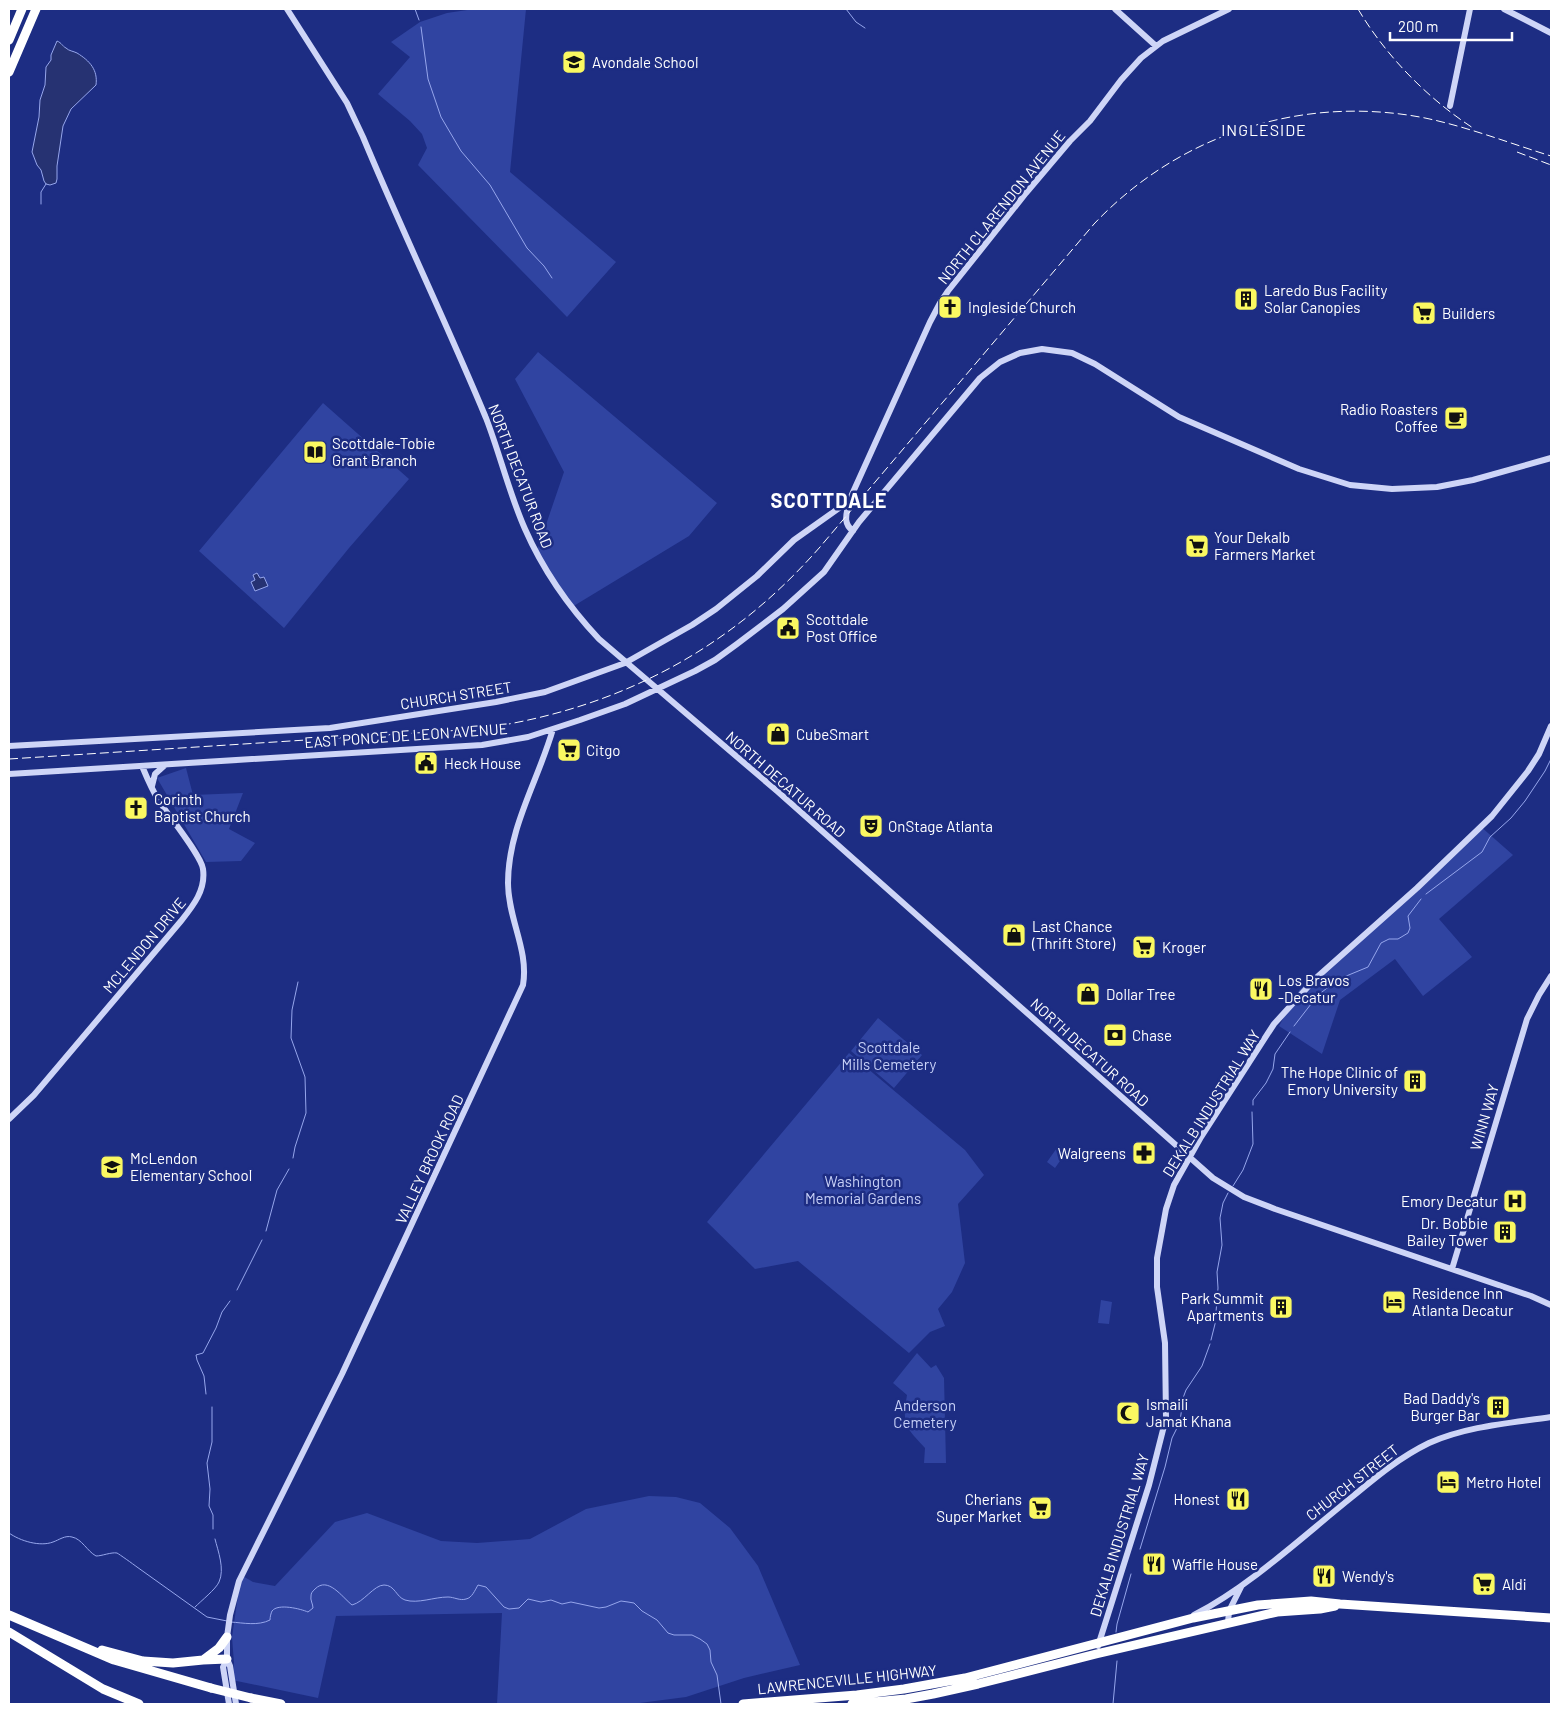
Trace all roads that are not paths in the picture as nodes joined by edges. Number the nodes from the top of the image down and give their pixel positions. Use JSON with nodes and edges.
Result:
{"nodes":[{"id":1,"x":22,"y":9,"type":"edge"},
{"id":2,"x":36,"y":9,"type":"edge"},
{"id":3,"x":287,"y":9,"type":"edge"},
{"id":4,"x":1115,"y":9,"type":"edge"},
{"id":5,"x":1229,"y":9,"type":"edge"},
{"id":6,"x":1470,"y":9,"type":"edge"},
{"id":7,"x":1504,"y":9,"type":"edge"},
{"id":8,"x":1551,"y":33,"type":"edge"},
{"id":9,"x":9,"y":40,"type":"edge"},
{"id":10,"x":1156,"y":46,"type":"junction"},
{"id":11,"x":9,"y":72,"type":"edge"},
{"id":12,"x":1450,"y":106,"type":"dead end"},
{"id":13,"x":1551,"y":458,"type":"edge"},
{"id":14,"x":849,"y":501,"type":"junction"},
{"id":15,"x":853,"y":531,"type":"junction"},
{"id":16,"x":625,"y":663,"type":"junction"},
{"id":17,"x":657,"y":690,"type":"junction"},
{"id":18,"x":1551,"y":726,"type":"edge"},
{"id":19,"x":553,"y":729,"type":"junction"},
{"id":20,"x":9,"y":746,"type":"edge"},
{"id":21,"x":165,"y":764,"type":"junction"},
{"id":22,"x":142,"y":766,"type":"junction"},
{"id":23,"x":9,"y":774,"type":"edge"},
{"id":24,"x":152,"y":787,"type":"junction"},
{"id":25,"x":1551,"y":976,"type":"edge"},
{"id":26,"x":9,"y":1119,"type":"edge"},
{"id":27,"x":1189,"y":1158,"type":"junction"},
{"id":28,"x":1452,"y":1269,"type":"junction"},
{"id":29,"x":1551,"y":1305,"type":"edge"},
{"id":30,"x":1551,"y":1417,"type":"edge"},
{"id":31,"x":1242,"y":1586,"type":"junction"},
{"id":32,"x":1340,"y":1604,"type":"junction"},
{"id":33,"x":1229,"y":1611,"type":"junction"},
{"id":34,"x":9,"y":1615,"type":"edge"},
{"id":35,"x":1551,"y":1618,"type":"edge"},
{"id":36,"x":1184,"y":1621,"type":"junction"},
{"id":37,"x":1228,"y":1624,"type":"junction"},
{"id":38,"x":9,"y":1632,"type":"edge"},
{"id":39,"x":227,"y":1637,"type":"junction"},
{"id":40,"x":66,"y":1640,"type":"junction"},
{"id":41,"x":1098,"y":1644,"type":"junction"},
{"id":42,"x":1096,"y":1654,"type":"junction"},
{"id":43,"x":227,"y":1659,"type":"junction"},
{"id":44,"x":203,"y":1660,"type":"junction"},
{"id":45,"x":103,"y":1689,"type":"junction"},
{"id":46,"x":128,"y":1704,"type":"edge"},
{"id":47,"x":139,"y":1704,"type":"edge"},
{"id":48,"x":229,"y":1704,"type":"edge"},
{"id":49,"x":236,"y":1704,"type":"edge"},
{"id":50,"x":281,"y":1704,"type":"edge"},
{"id":51,"x":743,"y":1704,"type":"edge"},
{"id":52,"x":852,"y":1704,"type":"edge"}],
"edges":[{"from":1,"to":9,"type":"highway"},
{"from":2,"to":11,"type":"highway"},
{"from":3,"to":16,"type":"main road","name":"NORTH DECATUR ROAD"},
{"from":4,"to":10,"type":"main road"},
{"from":5,"to":10,"type":"main road","name":"NORTH CLARENDON AVENUE"},
{"from":6,"to":12,"type":"main road"},
{"from":7,"to":8,"type":"main road"},
{"from":10,"to":14,"type":"main road","name":"NORTH CLARENDON AVENUE"},
{"from":13,"to":15,"type":"main road","name":"EAST PONCE DE LEON AVENUE"},
{"from":14,"to":15,"type":"main road","name":"NORTH CLARENDON AVENUE"},
{"from":14,"to":16,"type":"main road","name":"CHURCH STREET"},
{"from":15,"to":17,"type":"main road","name":"EAST PONCE DE LEON AVENUE"},
{"from":16,"to":17,"type":"main road","name":"NORTH DECATUR ROAD"},
{"from":16,"to":20,"type":"main road","name":"CHURCH STREET"},
{"from":17,"to":19,"type":"main road","name":"EAST PONCE DE LEON AVENUE"},
{"from":17,"to":27,"type":"main road","name":"NORTH DECATUR ROAD"},
{"from":18,"to":27,"type":"main road","name":"DEKALB INDUSTRIAL WAY"},
{"from":19,"to":21,"type":"main road","name":"EAST PONCE DE LEON AVENUE"},
{"from":19,"to":39,"type":"main road","name":"VALLEY BROOK ROAD"},
{"from":21,"to":22,"type":"main road","name":"EAST PONCE DE LEON AVENUE"},
{"from":21,"to":24,"type":"main road"},
{"from":22,"to":23,"type":"main road","name":"EAST PONCE DE LEON AVENUE"},
{"from":22,"to":24,"type":"main road","name":"MCLENDON DRIVE"},
{"from":24,"to":26,"type":"main road","name":"MCLENDON DRIVE"},
{"from":25,"to":28,"type":"main road","name":"WINN WAY"},
{"from":27,"to":28,"type":"main road","name":"NORTH DECATUR ROAD"},
{"from":27,"to":41,"type":"main road","name":"DEKALB INDUSTRIAL WAY"},
{"from":28,"to":29,"type":"main road","name":"NORTH DECATUR ROAD"},
{"from":30,"to":31,"type":"main road","name":"CHURCH STREET"},
{"from":31,"to":33,"type":"main road","name":"CHURCH STREET"},
{"from":31,"to":36,"type":"main road","name":"CHURCH STREET"},
{"from":32,"to":33,"type":"highway","name":"LAWRENCEVILLE HIGHWAY"},
{"from":32,"to":35,"type":"highway"},
{"from":32,"to":37,"type":"highway","name":"LAWRENCEVILLE HIGHWAY"},
{"from":33,"to":36,"type":"highway","name":"LAWRENCEVILLE HIGHWAY"},
{"from":33,"to":37,"type":"main road","name":"CHURCH STREET"},
{"from":34,"to":40,"type":"highway"},
{"from":36,"to":41,"type":"highway","name":"LAWRENCEVILLE HIGHWAY"},
{"from":37,"to":42,"type":"highway","name":"LAWRENCEVILLE HIGHWAY"},
{"from":38,"to":45,"type":"highway"},
{"from":39,"to":43,"type":"main road","name":"VALLEY BROOK ROAD"},
{"from":39,"to":44,"type":"highway"},
{"from":40,"to":44,"type":"highway"},
{"from":40,"to":50,"type":"highway","bridge":true},
{"from":41,"to":42,"type":"main road","name":"DEKALB INDUSTRIAL WAY"},
{"from":41,"to":51,"type":"highway","name":"LAWRENCEVILLE HIGHWAY"},
{"from":42,"to":52,"type":"highway","name":"LAWRENCEVILLE HIGHWAY"},
{"from":43,"to":44,"type":"highway"},
{"from":43,"to":48,"type":"main road"},
{"from":43,"to":49,"type":"main road"},
{"from":45,"to":46,"type":"highway"},
{"from":45,"to":47,"type":"highway"}]}
